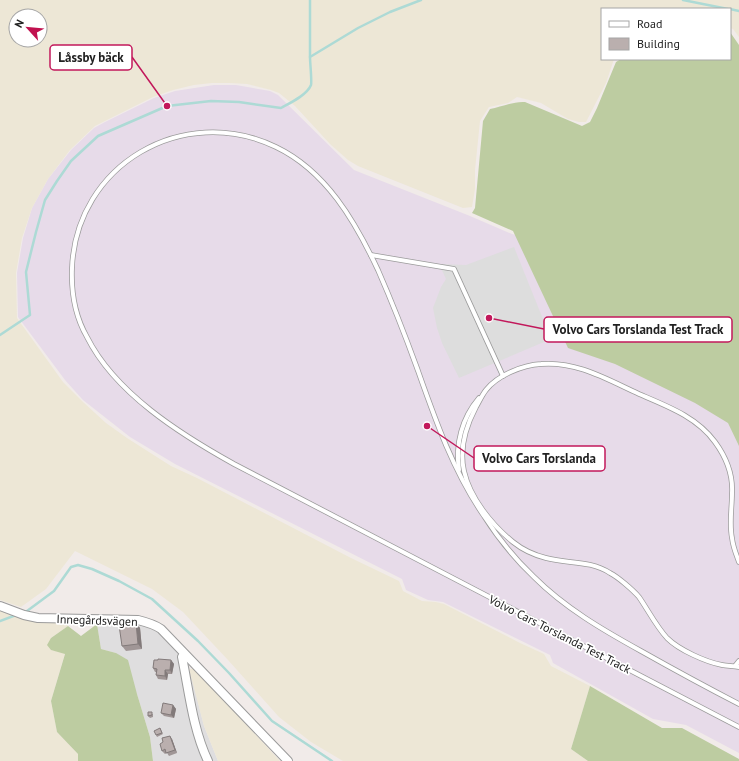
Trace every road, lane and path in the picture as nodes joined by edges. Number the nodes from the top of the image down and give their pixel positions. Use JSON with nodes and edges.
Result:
{"nodes":[{"id":1,"x":371,"y":255,"type":"junction"},
{"id":2,"x":503,"y":376,"type":"junction"},
{"id":3,"x":485,"y":391,"type":"junction"},
{"id":4,"x":461,"y":478,"type":"junction"},
{"id":5,"x":739,"y":562,"type":"edge"},
{"id":6,"x":0,"y":606,"type":"edge"},
{"id":7,"x":184,"y":654,"type":"junction"},
{"id":8,"x":739,"y":661,"type":"edge"},
{"id":9,"x":737,"y":667,"type":"edge"},
{"id":10,"x":739,"y":704,"type":"edge"},
{"id":11,"x":739,"y":727,"type":"edge"},
{"id":12,"x":208,"y":761,"type":"edge"},
{"id":13,"x":288,"y":761,"type":"edge"}],
"edges":[{"from":1,"to":2,"type":"lane"},
{"from":1,"to":4,"type":"lane","name":"Volvo Cars Torslanda Test Track"},
{"from":1,"to":11,"type":"lane","name":"Volvo Cars Torslanda Test Track"},
{"from":2,"to":3,"type":"lane","name":"Volvo Cars Torslanda Test Track"},
{"from":2,"to":5,"type":"lane","name":"Volvo Cars Torslanda Test Track"},
{"from":3,"to":4,"type":"lane","name":"Volvo Cars Torslanda Test Track"},
{"from":3,"to":9,"type":"lane","name":"Volvo Cars Torslanda Test Track"},
{"from":4,"to":10,"type":"lane","name":"Volvo Cars Torslanda Test Track"},
{"from":6,"to":7,"type":"street","name":"Innegårdsvägen"},
{"from":7,"to":12,"type":"street"},
{"from":7,"to":13,"type":"street","name":"Innegårdsvägen"},
{"from":8,"to":9,"type":"lane","name":"Volvo Cars Torslanda Test Track"}]}
